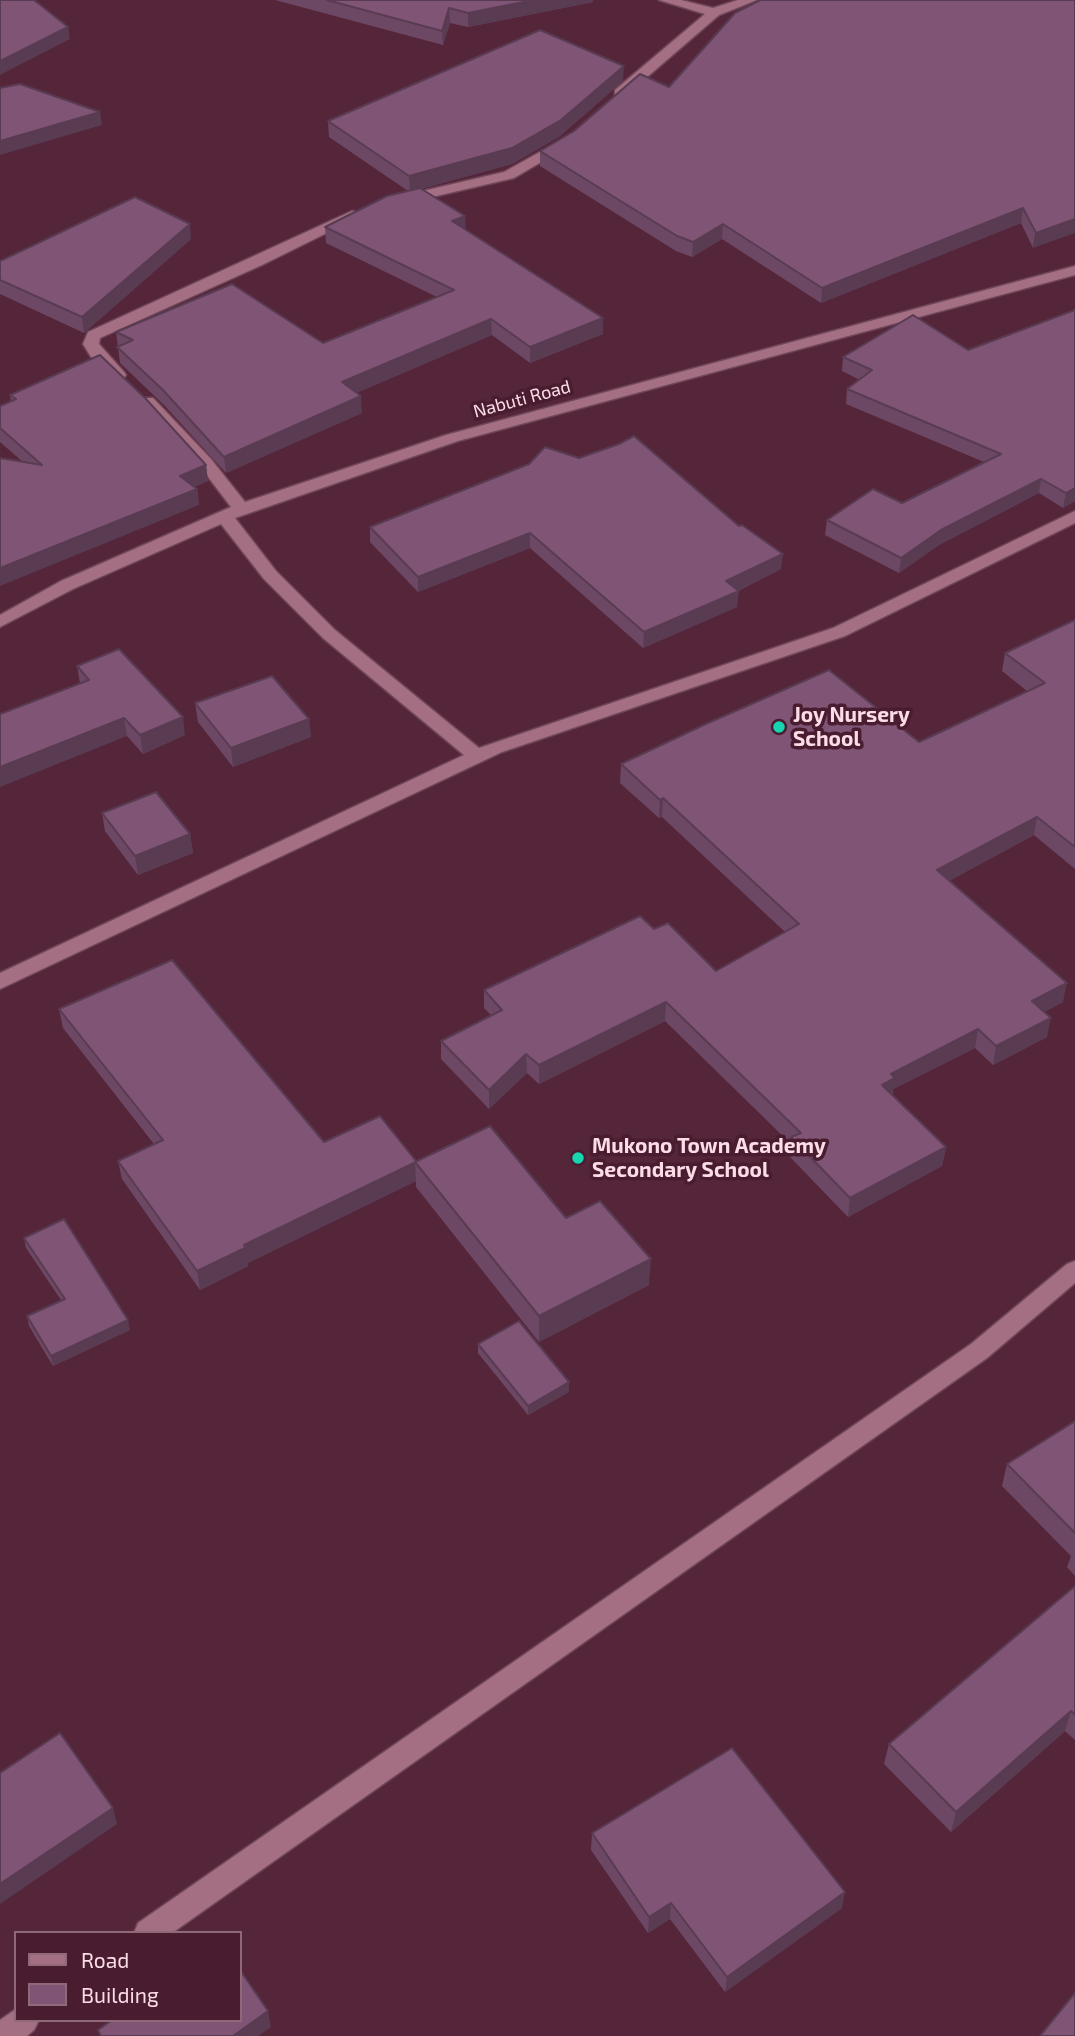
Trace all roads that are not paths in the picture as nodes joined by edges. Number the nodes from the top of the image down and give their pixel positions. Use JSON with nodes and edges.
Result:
{"nodes":[{"id":1,"x":666,"y":0,"type":"edge"},
{"id":2,"x":751,"y":0,"type":"edge"},
{"id":3,"x":714,"y":12,"type":"junction"},
{"id":4,"x":609,"y":103,"type":"edge"},
{"id":5,"x":574,"y":134,"type":"edge"},
{"id":6,"x":386,"y":204,"type":"edge"},
{"id":7,"x":361,"y":211,"type":"edge"},
{"id":8,"x":1075,"y":270,"type":"edge"},
{"id":9,"x":233,"y":513,"type":"junction"},
{"id":10,"x":1075,"y":516,"type":"edge"},
{"id":11,"x":0,"y":622,"type":"edge"},
{"id":12,"x":477,"y":756,"type":"junction"},
{"id":13,"x":0,"y":982,"type":"edge"},
{"id":14,"x":1075,"y":1270,"type":"edge"},
{"id":15,"x":151,"y":1931,"type":"edge"},
{"id":16,"x":21,"y":2022,"type":"edge"},
{"id":17,"x":2,"y":2036,"type":"edge"}],
"edges":[{"from":1,"to":3,"type":"street"},
{"from":2,"to":3,"type":"street"},
{"from":3,"to":4,"type":"street"},
{"from":5,"to":6,"type":"street"},
{"from":7,"to":9,"type":"street"},
{"from":8,"to":9,"type":"street","name":"Nabuti Road"},
{"from":9,"to":11,"type":"street","name":"Nabuti Road"},
{"from":9,"to":12,"type":"street"},
{"from":10,"to":12,"type":"street"},
{"from":12,"to":13,"type":"street"},
{"from":14,"to":15,"type":"street"},
{"from":16,"to":17,"type":"street"}]}
